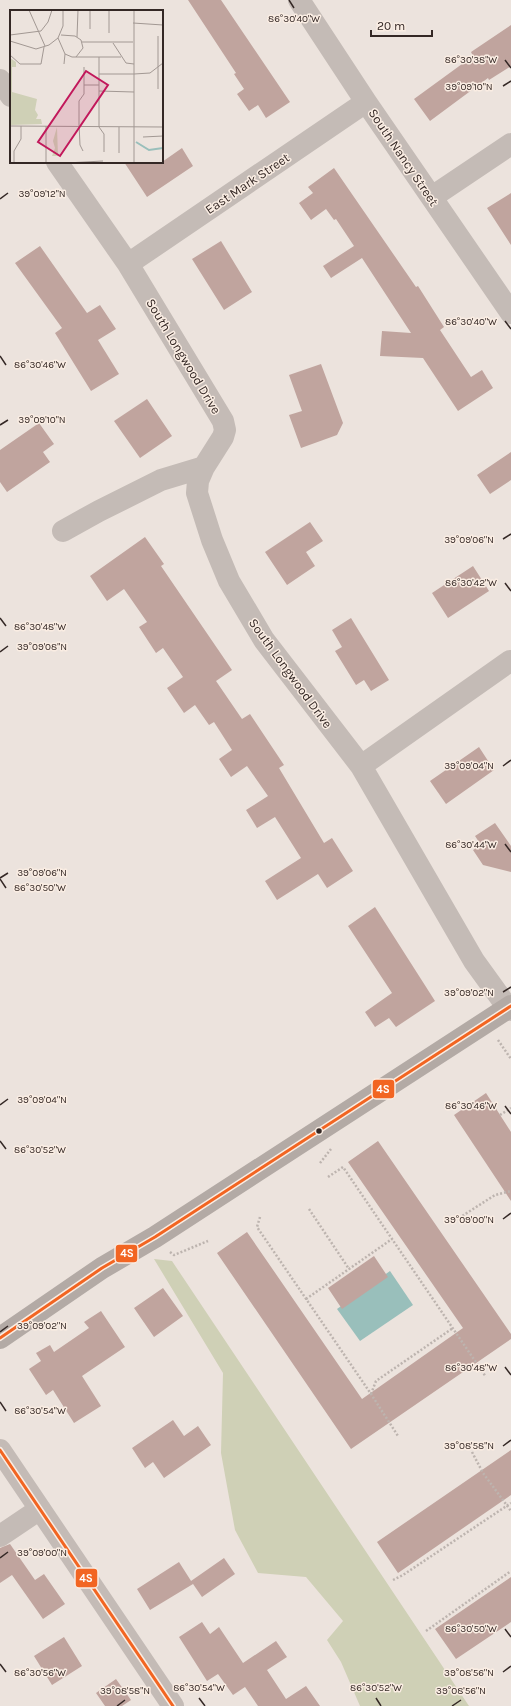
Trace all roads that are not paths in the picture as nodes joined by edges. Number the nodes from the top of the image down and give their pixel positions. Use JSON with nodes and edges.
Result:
{"nodes":[{"id":1,"x":299,"y":0,"type":"edge"},
{"id":2,"x":0,"y":80,"type":"edge"},
{"id":3,"x":10,"y":95,"type":"edge"},
{"id":4,"x":366,"y":102,"type":"junction"},
{"id":5,"x":511,"y":144,"type":"edge"},
{"id":6,"x":58,"y":163,"type":"edge"},
{"id":7,"x":432,"y":197,"type":"junction"},
{"id":8,"x":128,"y":264,"type":"junction"},
{"id":9,"x":511,"y":313,"type":"edge"},
{"id":10,"x":204,"y":467,"type":"junction"},
{"id":11,"x":63,"y":531,"type":"dead end"},
{"id":12,"x":510,"y":661,"type":"edge"},
{"id":13,"x":361,"y":766,"type":"junction"},
{"id":14,"x":510,"y":1008,"type":"edge"},
{"id":15,"x":0,"y":1338,"type":"edge"},
{"id":16,"x":0,"y":1450,"type":"edge"},
{"id":17,"x":40,"y":1509,"type":"junction"},
{"id":18,"x":0,"y":1536,"type":"edge"},
{"id":19,"x":173,"y":1706,"type":"edge"}],
"edges":[{"from":1,"to":4,"type":"street","name":"South Nancy Street"},
{"from":2,"to":3,"type":"street"},
{"from":4,"to":7,"type":"street","name":"South Nancy Street"},
{"from":4,"to":8,"type":"street","name":"East Mark Street"},
{"from":5,"to":7,"type":"street"},
{"from":6,"to":8,"type":"street","name":"South Longwood Drive"},
{"from":7,"to":9,"type":"street","name":"South Nancy Street"},
{"from":8,"to":10,"type":"street","name":"South Longwood Drive"},
{"from":10,"to":11,"type":"street"},
{"from":10,"to":13,"type":"street","name":"South Longwood Drive"},
{"from":12,"to":13,"type":"street"},
{"from":13,"to":14,"type":"street","name":"South Longwood Drive"},
{"from":14,"to":15,"type":"main road"},
{"from":16,"to":17,"type":"street"},
{"from":17,"to":18,"type":"street"},
{"from":17,"to":19,"type":"street"}]}
